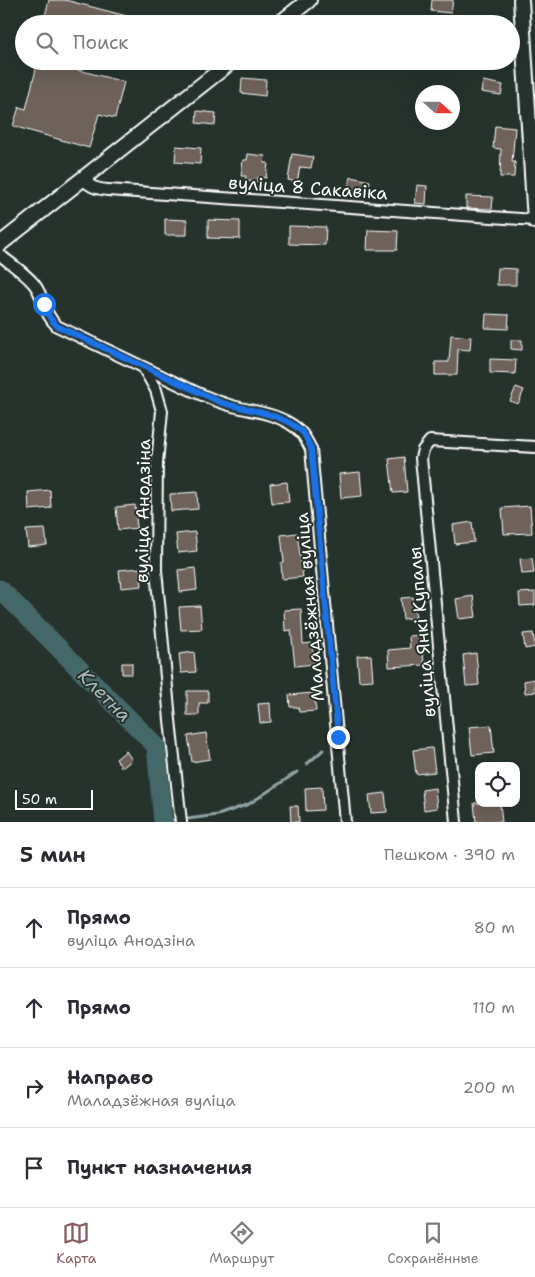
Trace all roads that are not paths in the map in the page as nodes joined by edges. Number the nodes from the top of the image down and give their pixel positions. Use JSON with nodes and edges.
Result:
{"nodes":[{"id":1,"x":309,"y":0,"type":"edge"},
{"id":2,"x":521,"y":0,"type":"edge"},
{"id":3,"x":290,"y":15,"type":"edge"},
{"id":4,"x":221,"y":70,"type":"edge"},
{"id":5,"x":83,"y":179,"type":"junction"},
{"id":6,"x":535,"y":221,"type":"edge"},
{"id":7,"x":0,"y":244,"type":"edge"},
{"id":8,"x":0,"y":255,"type":"edge"},
{"id":9,"x":143,"y":367,"type":"junction"},
{"id":10,"x":535,"y":447,"type":"edge"},
{"id":11,"x":181,"y":822,"type":"edge"},
{"id":12,"x":345,"y":822,"type":"edge"},
{"id":13,"x":456,"y":822,"type":"edge"}],
"edges":[{"from":1,"to":3,"type":"street"},
{"from":2,"to":6,"type":"street"},
{"from":4,"to":5,"type":"street"},
{"from":5,"to":6,"type":"street","name":"вуліца 8 Сакавіка"},
{"from":5,"to":7,"type":"street"},
{"from":8,"to":9,"type":"street"},
{"from":9,"to":11,"type":"street","name":"вуліца Анодзіна"},
{"from":9,"to":12,"type":"street","name":"Маладзёжная вуліца"},
{"from":10,"to":13,"type":"street","name":"вуліца Янкі Купалы"}]}
